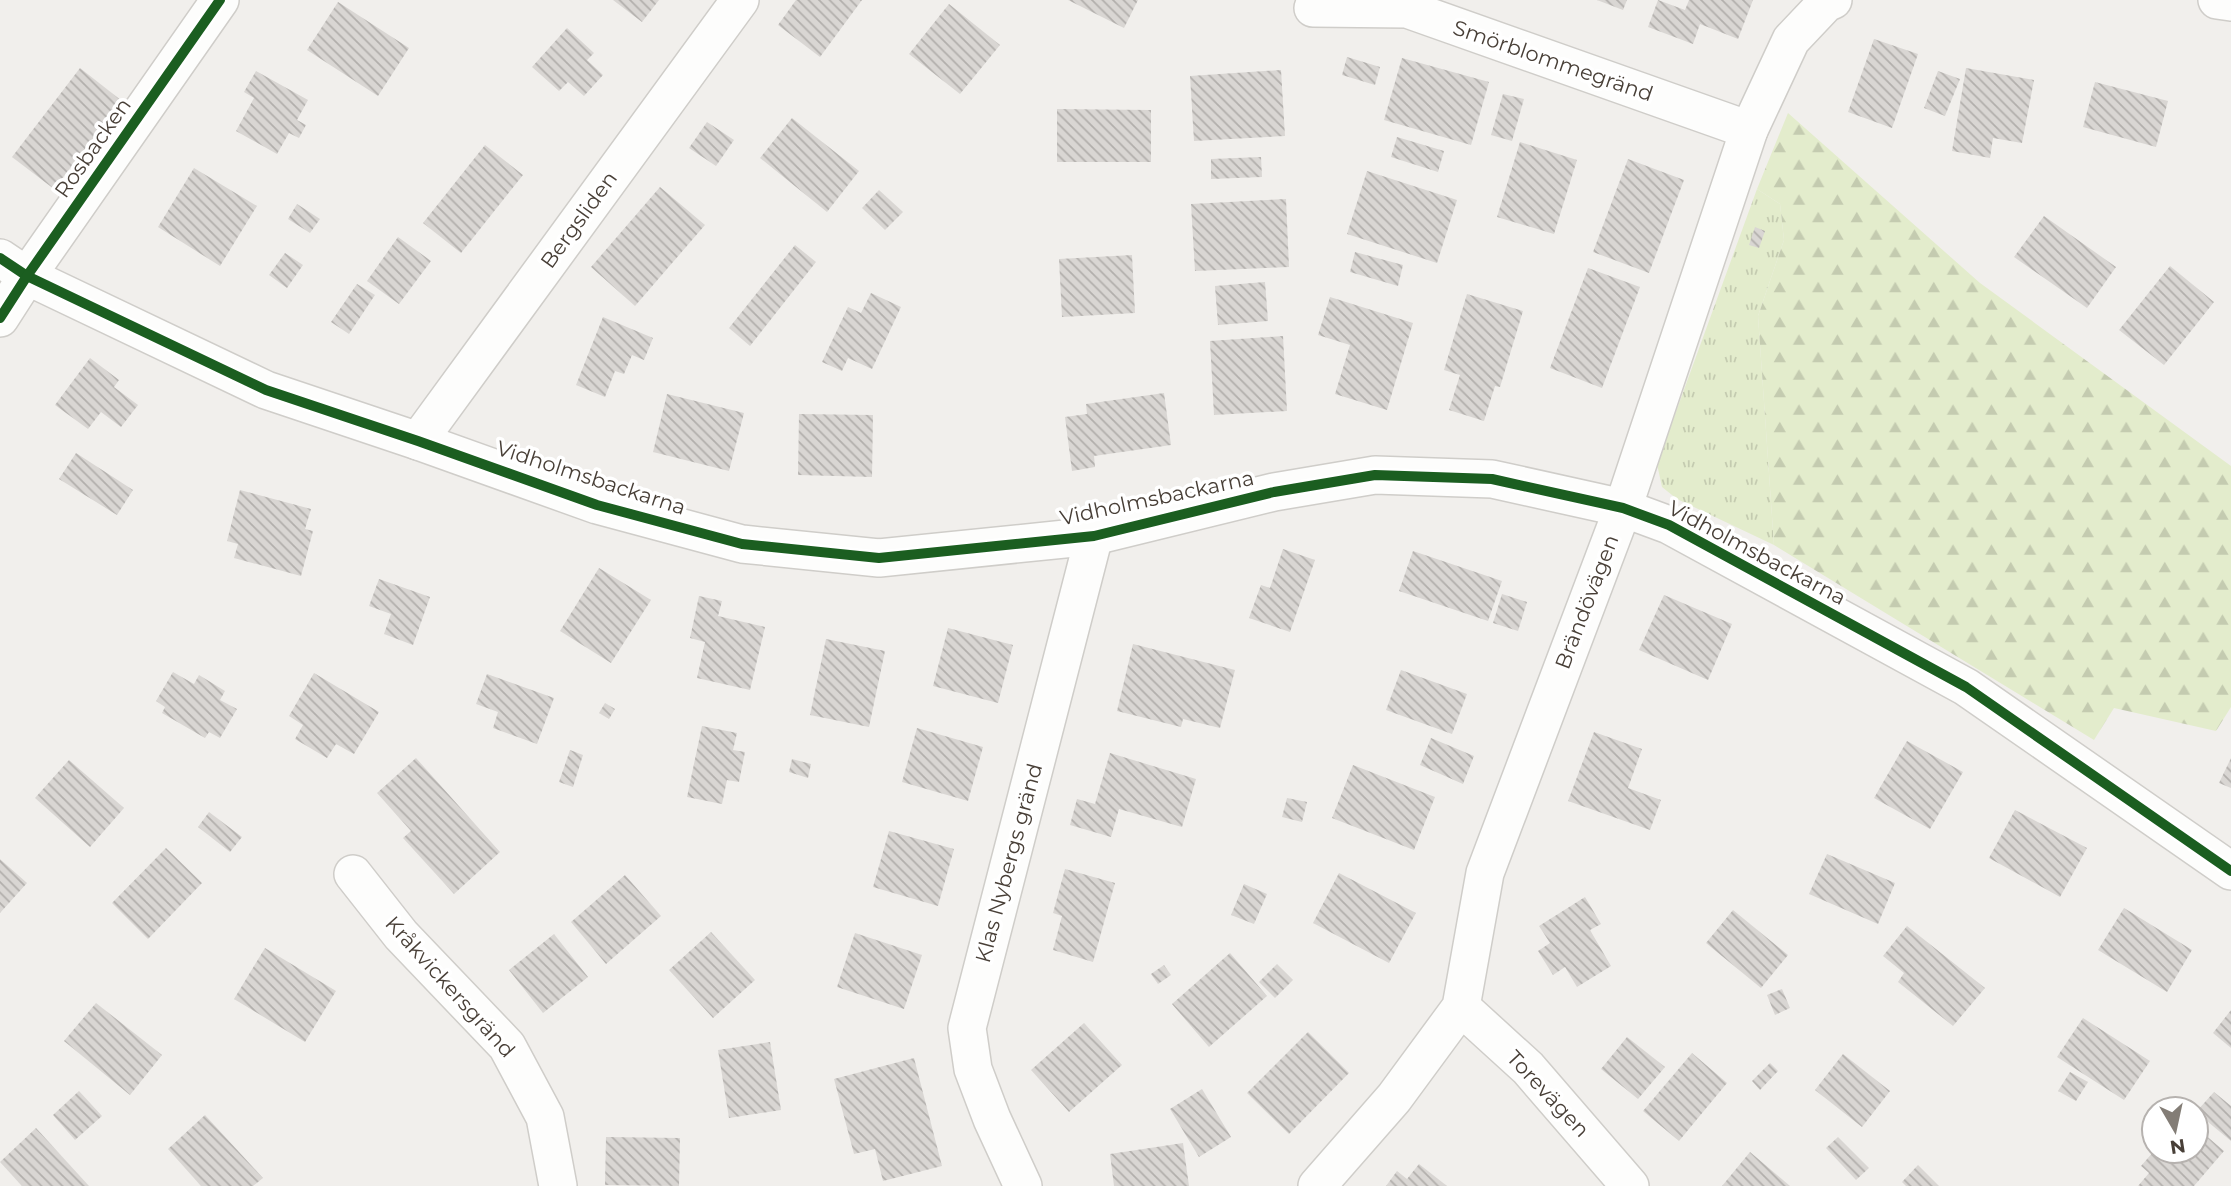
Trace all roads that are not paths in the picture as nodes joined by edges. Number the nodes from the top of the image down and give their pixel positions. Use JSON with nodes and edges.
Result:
{"nodes":[{"id":1,"x":220,"y":0,"type":"edge"},
{"id":2,"x":740,"y":0,"type":"edge"},
{"id":3,"x":1833,"y":0,"type":"edge"},
{"id":4,"x":2217,"y":0,"type":"edge"},
{"id":5,"x":2231,"y":2,"type":"edge"},
{"id":6,"x":1312,"y":8,"type":"dead end"},
{"id":7,"x":1749,"y":130,"type":"junction"},
{"id":8,"x":14,"y":267,"type":"edge"},
{"id":9,"x":0,"y":318,"type":"edge"},
{"id":10,"x":418,"y":441,"type":"junction"},
{"id":11,"x":1623,"y":508,"type":"junction"},
{"id":12,"x":1094,"y":536,"type":"junction"},
{"id":13,"x":2231,"y":871,"type":"edge"},
{"id":14,"x":353,"y":874,"type":"dead end"},
{"id":15,"x":1461,"y":1007,"type":"junction"},
{"id":16,"x":558,"y":1186,"type":"edge"},
{"id":17,"x":1023,"y":1186,"type":"edge"},
{"id":18,"x":1317,"y":1186,"type":"edge"},
{"id":19,"x":1630,"y":1186,"type":"edge"}],
"edges":[{"from":1,"to":8,"type":"street","name":"Rosbacken"},
{"from":2,"to":10,"type":"street","name":"Bergsliden"},
{"from":3,"to":7,"type":"street","name":"Brändövägen"},
{"from":4,"to":5,"type":"street"},
{"from":6,"to":7,"type":"street","name":"Smörblommegränd"},
{"from":7,"to":11,"type":"street","name":"Brändövägen"},
{"from":8,"to":9,"type":"street","name":"Rosbacken"},
{"from":8,"to":10,"type":"street","name":"Vidholmsbackarna"},
{"from":10,"to":12,"type":"street","name":"Vidholmsbackarna"},
{"from":11,"to":12,"type":"street","name":"Vidholmsbackarna"},
{"from":11,"to":13,"type":"street","name":"Vidholmsbackarna"},
{"from":11,"to":15,"type":"street","name":"Brändövägen"},
{"from":12,"to":17,"type":"street","name":"Klas Nybergs gränd"},
{"from":14,"to":16,"type":"street","name":"Kråkvickersgränd"},
{"from":15,"to":18,"type":"street","name":"Brändövägen"},
{"from":15,"to":19,"type":"street","name":"Torevägen"}]}
